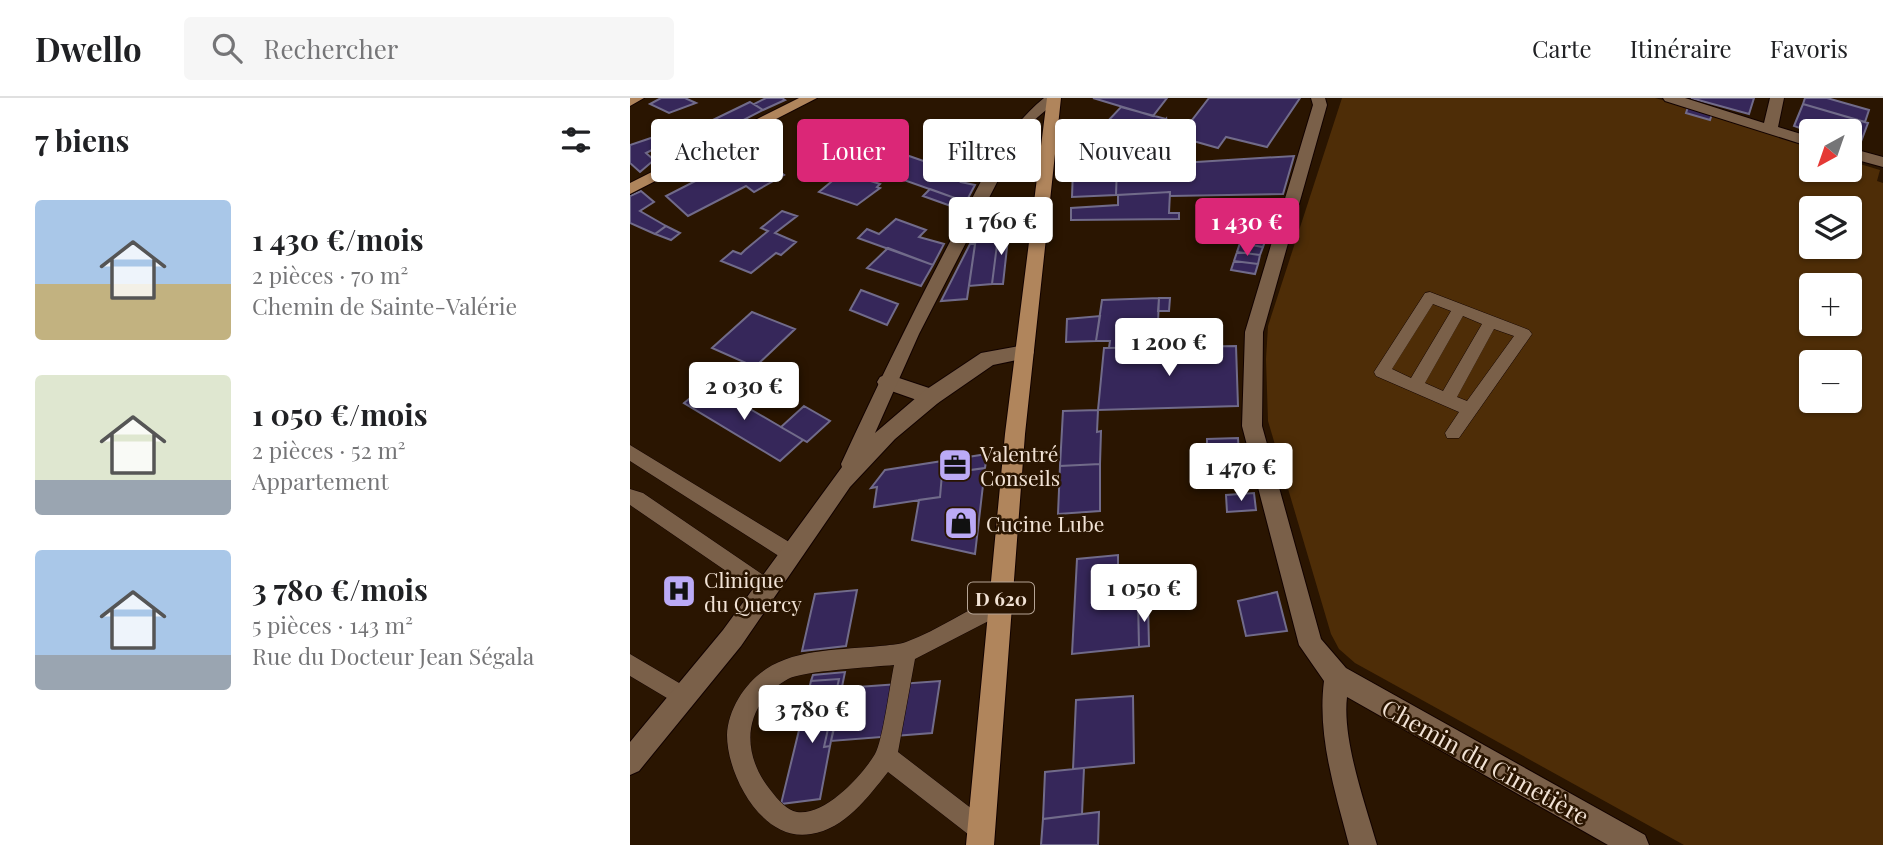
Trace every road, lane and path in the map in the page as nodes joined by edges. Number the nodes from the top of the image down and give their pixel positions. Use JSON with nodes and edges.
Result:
{"nodes":[{"id":1,"x":637,"y":98,"type":"edge"},
{"id":2,"x":810,"y":98,"type":"edge"},
{"id":3,"x":1054,"y":98,"type":"edge"},
{"id":4,"x":1670,"y":98,"type":"edge"},
{"id":5,"x":1777,"y":98,"type":"edge"},
{"id":6,"x":630,"y":102,"type":"edge"},
{"id":7,"x":1319,"y":102,"type":"edge"},
{"id":8,"x":1770,"y":130,"type":"junction"},
{"id":9,"x":1799,"y":138,"type":"edge"},
{"id":10,"x":1862,"y":156,"type":"edge"},
{"id":11,"x":1883,"y":162,"type":"edge"},
{"id":12,"x":630,"y":189,"type":"edge"},
{"id":13,"x":1460,"y":309,"type":"junction"},
{"id":14,"x":1491,"y":321,"type":"junction"},
{"id":15,"x":1025,"y":352,"type":"junction"},
{"id":16,"x":887,"y":382,"type":"junction"},
{"id":17,"x":1415,"y":386,"type":"junction"},
{"id":18,"x":931,"y":397,"type":"junction"},
{"id":19,"x":1447,"y":400,"type":"junction"},
{"id":20,"x":1470,"y":410,"type":"junction"},
{"id":21,"x":1453,"y":433,"type":"dead end"},
{"id":22,"x":630,"y":452,"type":"edge"},
{"id":23,"x":843,"y":481,"type":"junction"},
{"id":24,"x":630,"y":498,"type":"edge"},
{"id":25,"x":792,"y":554,"type":"junction"},
{"id":26,"x":768,"y":589,"type":"junction"},
{"id":27,"x":1001,"y":604,"type":"junction"},
{"id":28,"x":906,"y":653,"type":"junction"},
{"id":29,"x":630,"y":664,"type":"edge"},
{"id":30,"x":1337,"y":677,"type":"junction"},
{"id":31,"x":684,"y":698,"type":"junction"},
{"id":32,"x":886,"y":757,"type":"junction"},
{"id":33,"x":630,"y":762,"type":"edge"},
{"id":34,"x":980,"y":838,"type":"edge"},
{"id":35,"x":1363,"y":845,"type":"edge"},
{"id":36,"x":1635,"y":845,"type":"edge"}],
"edges":[{"from":1,"to":6,"type":"main road"},
{"from":2,"to":12,"type":"main road"},
{"from":3,"to":15,"type":"main road","number":"D 620"},
{"from":3,"to":16,"type":"street"},
{"from":4,"to":8,"type":"street"},
{"from":5,"to":8,"type":"street"},
{"from":7,"to":30,"type":"street"},
{"from":8,"to":9,"type":"street"},
{"from":10,"to":11,"type":"street"},
{"from":13,"to":14,"type":"lane"},
{"from":13,"to":17,"type":"lane"},
{"from":13,"to":17,"type":"lane"},
{"from":14,"to":19,"type":"lane"},
{"from":14,"to":20,"type":"lane"},
{"from":15,"to":18,"type":"street"},
{"from":15,"to":27,"type":"main road","number":"D 620"},
{"from":16,"to":18,"type":"street"},
{"from":16,"to":23,"type":"street"},
{"from":17,"to":19,"type":"lane"},
{"from":18,"to":23,"type":"street"},
{"from":19,"to":20,"type":"lane"},
{"from":20,"to":21,"type":"lane"},
{"from":22,"to":25,"type":"lane"},
{"from":23,"to":25,"type":"street"},
{"from":24,"to":26,"type":"lane"},
{"from":25,"to":26,"type":"street"},
{"from":26,"to":31,"type":"street"},
{"from":27,"to":28,"type":"lane"},
{"from":27,"to":34,"type":"main road","number":"D 620"},
{"from":28,"to":32,"type":"lane"},
{"from":28,"to":32,"type":"lane"},
{"from":29,"to":31,"type":"lane"},
{"from":30,"to":35,"type":"street"},
{"from":30,"to":36,"type":"street","name":"Chemin du Cimetière"},
{"from":31,"to":33,"type":"street"},
{"from":32,"to":34,"type":"lane"}]}
